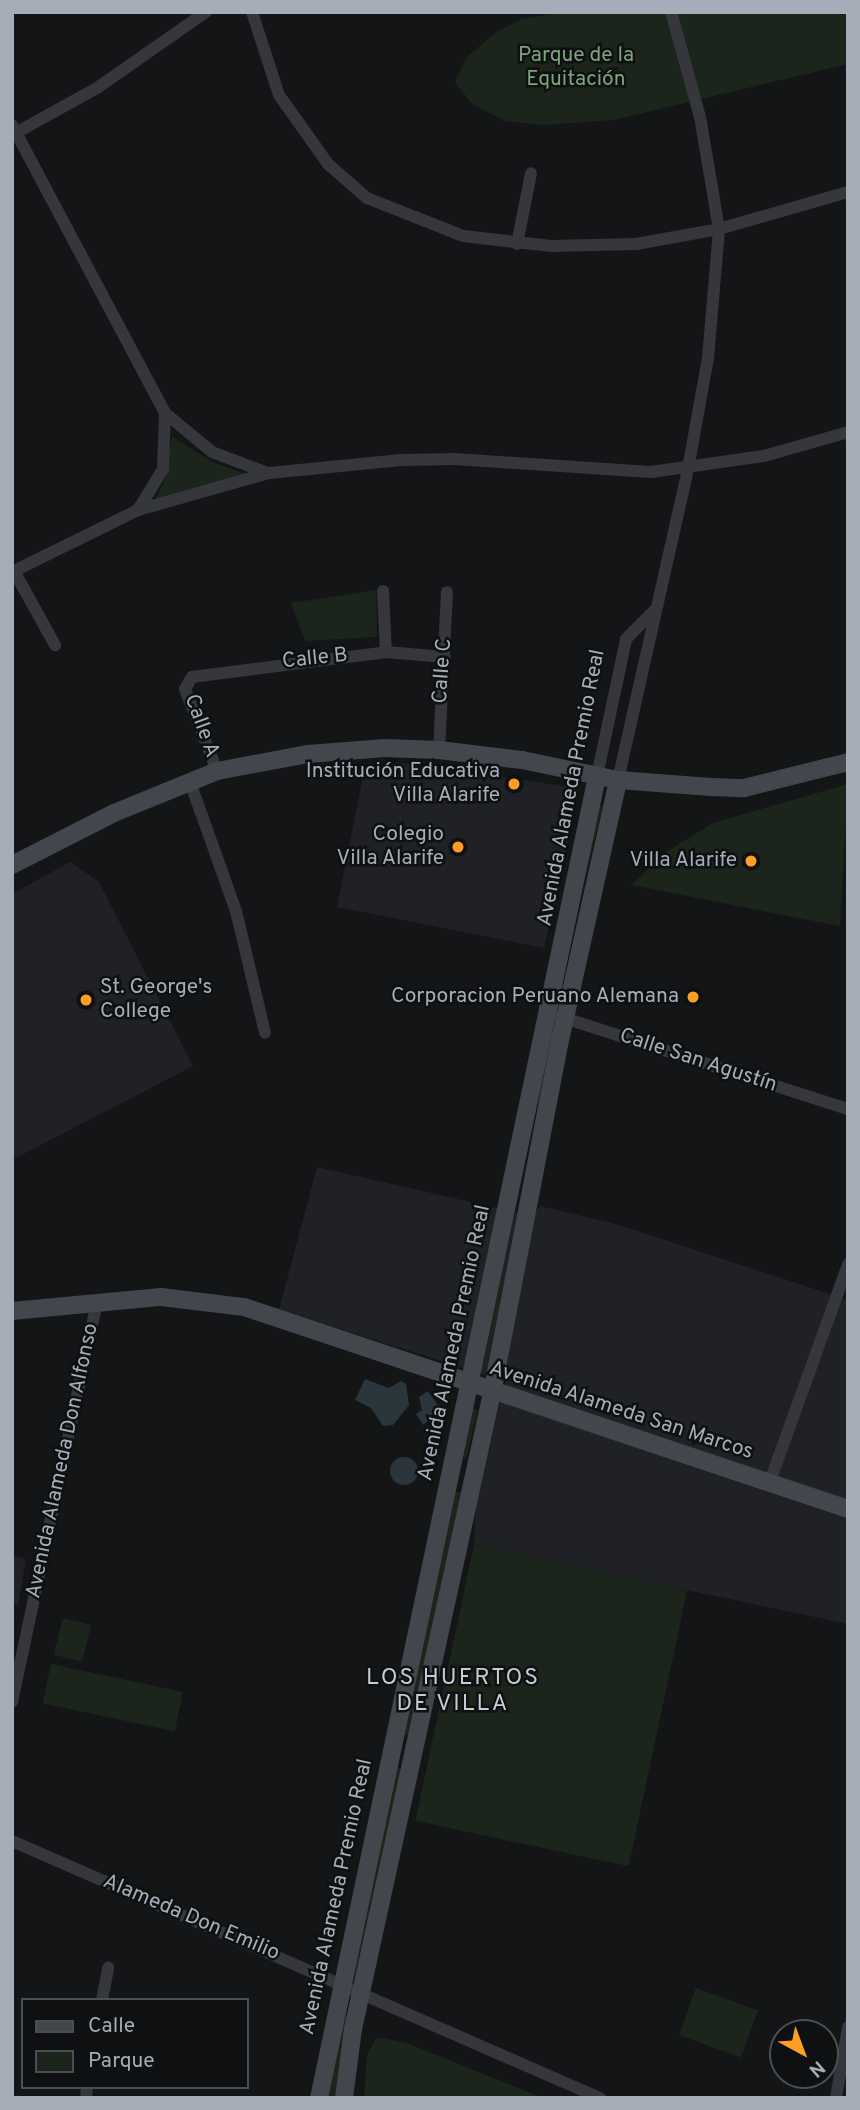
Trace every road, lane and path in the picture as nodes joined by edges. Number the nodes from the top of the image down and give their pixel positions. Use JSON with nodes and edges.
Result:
{"nodes":[{"id":1,"x":206,"y":12,"type":"edge"},
{"id":2,"x":671,"y":12,"type":"edge"},
{"id":3,"x":257,"y":16,"type":"edge"},
{"id":4,"x":13,"y":131,"type":"edge"},
{"id":5,"x":531,"y":173,"type":"dead end"},
{"id":6,"x":848,"y":192,"type":"edge"},
{"id":7,"x":719,"y":229,"type":"junction"},
{"id":8,"x":517,"y":244,"type":"junction"},
{"id":9,"x":164,"y":413,"type":"junction"},
{"id":10,"x":848,"y":432,"type":"edge"},
{"id":11,"x":688,"y":469,"type":"junction"},
{"id":12,"x":269,"y":473,"type":"junction"},
{"id":13,"x":138,"y":510,"type":"junction"},
{"id":14,"x":13,"y":571,"type":"edge"},
{"id":15,"x":383,"y":591,"type":"dead end"},
{"id":16,"x":447,"y":592,"type":"dead end"},
{"id":17,"x":656,"y":609,"type":"junction"},
{"id":18,"x":55,"y":645,"type":"dead end"},
{"id":19,"x":386,"y":652,"type":"junction"},
{"id":20,"x":445,"y":657,"type":"junction"},
{"id":21,"x":187,"y":681,"type":"joint"},
{"id":22,"x":439,"y":750,"type":"junction"},
{"id":23,"x":848,"y":762,"type":"edge"},
{"id":24,"x":217,"y":771,"type":"junction"},
{"id":25,"x":597,"y":776,"type":"junction"},
{"id":26,"x":618,"y":780,"type":"junction"},
{"id":27,"x":190,"y":782,"type":"junction"},
{"id":28,"x":12,"y":865,"type":"edge"},
{"id":29,"x":578,"y":919,"type":"junction"},
{"id":30,"x":556,"y":1016,"type":"junction"},
{"id":31,"x":265,"y":1033,"type":"dead end"},
{"id":32,"x":848,"y":1109,"type":"edge"},
{"id":33,"x":509,"y":1200,"type":"junction"},
{"id":34,"x":529,"y":1203,"type":"junction"},
{"id":35,"x":497,"y":1260,"type":"junction"},
{"id":36,"x":517,"y":1264,"type":"junction"},
{"id":37,"x":848,"y":1264,"type":"edge"},
{"id":38,"x":97,"y":1301,"type":"junction"},
{"id":39,"x":12,"y":1311,"type":"edge"},
{"id":40,"x":469,"y":1385,"type":"junction"},
{"id":41,"x":492,"y":1393,"type":"junction"},
{"id":42,"x":769,"y":1484,"type":"junction"},
{"id":43,"x":848,"y":1509,"type":"edge"},
{"id":44,"x":12,"y":1702,"type":"edge"},
{"id":45,"x":12,"y":1841,"type":"edge"},
{"id":46,"x":108,"y":1968,"type":"dead end"},
{"id":47,"x":342,"y":1984,"type":"junction"},
{"id":48,"x":362,"y":1992,"type":"junction"},
{"id":49,"x":102,"y":1998,"type":"edge"},
{"id":50,"x":848,"y":2027,"type":"edge"},
{"id":51,"x":319,"y":2098,"type":"edge"},
{"id":52,"x":344,"y":2098,"type":"edge"},
{"id":53,"x":600,"y":2098,"type":"edge"},
{"id":54,"x":836,"y":2098,"type":"edge"}],
"edges":[{"from":1,"to":4,"type":"street"},
{"from":2,"to":7,"type":"street","name":"Avenida Alameda Premio Real"},
{"from":3,"to":8,"type":"street"},
{"from":4,"to":9,"type":"street"},
{"from":5,"to":8,"type":"street"},
{"from":6,"to":7,"type":"street"},
{"from":7,"to":8,"type":"street"},
{"from":7,"to":11,"type":"street","name":"Avenida Alameda Premio Real"},
{"from":9,"to":12,"type":"street"},
{"from":9,"to":13,"type":"street"},
{"from":10,"to":11,"type":"street"},
{"from":11,"to":12,"type":"street"},
{"from":11,"to":17,"type":"street","name":"Avenida Alameda Premio Real"},
{"from":12,"to":13,"type":"street"},
{"from":13,"to":14,"type":"street"},
{"from":14,"to":18,"type":"street"},
{"from":15,"to":19,"type":"street"},
{"from":16,"to":20,"type":"street","name":"Calle C"},
{"from":17,"to":25,"type":"street","name":"Avenida Alameda Premio Real"},
{"from":17,"to":26,"type":"street","name":"Avenida Alameda Premio Real"},
{"from":19,"to":20,"type":"street","name":"Calle B"},
{"from":19,"to":21,"type":"street","name":"Calle B"},
{"from":20,"to":22,"type":"street","name":"Calle C"},
{"from":21,"to":24,"type":"street","name":"Calle A"},
{"from":22,"to":24,"type":"street"},
{"from":22,"to":25,"type":"street"},
{"from":23,"to":26,"type":"street"},
{"from":24,"to":27,"type":"street"},
{"from":25,"to":26,"type":"street"},
{"from":25,"to":29,"type":"street","name":"Avenida Alameda Premio Real"},
{"from":26,"to":29,"type":"street","name":"Avenida Alameda Premio Real"},
{"from":27,"to":28,"type":"street"},
{"from":27,"to":31,"type":"street"},
{"from":29,"to":30,"type":"street","name":"Avenida Alameda Premio Real"},
{"from":30,"to":32,"type":"street","name":"Calle San Agustín"},
{"from":30,"to":33,"type":"street","name":"Avenida Alameda Premio Real"},
{"from":30,"to":34,"type":"street","name":"Avenida Alameda Premio Real"},
{"from":33,"to":34,"type":"street"},
{"from":33,"to":35,"type":"street","name":"Avenida Alameda Premio Real"},
{"from":34,"to":36,"type":"street","name":"Avenida Alameda Premio Real"},
{"from":35,"to":36,"type":"street"},
{"from":35,"to":40,"type":"street","name":"Avenida Alameda Premio Real"},
{"from":36,"to":41,"type":"street","name":"Avenida Alameda Premio Real"},
{"from":37,"to":42,"type":"street"},
{"from":38,"to":39,"type":"street","name":"Avenida Alameda San Marcos"},
{"from":38,"to":40,"type":"street","name":"Avenida Alameda San Marcos"},
{"from":38,"to":44,"type":"street","name":"Avenida Alameda Don Alfonso"},
{"from":40,"to":41,"type":"street","name":"Avenida Alameda San Marcos"},
{"from":40,"to":47,"type":"street","name":"Avenida Alameda Premio Real"},
{"from":41,"to":42,"type":"street","name":"Avenida Alameda San Marcos"},
{"from":41,"to":48,"type":"street","name":"Avenida Alameda Premio Real"},
{"from":42,"to":43,"type":"street","name":"Avenida Alameda San Marcos"},
{"from":45,"to":47,"type":"street","name":"Alameda Don Emilio"},
{"from":46,"to":49,"type":"street"},
{"from":47,"to":48,"type":"street","name":"Alameda Don Emilio"},
{"from":47,"to":51,"type":"street","name":"Avenida Alameda Premio Real"},
{"from":48,"to":52,"type":"street","name":"Avenida Alameda Premio Real"},
{"from":48,"to":53,"type":"street","name":"Alameda Don Emilio"},
{"from":50,"to":54,"type":"street"}]}
